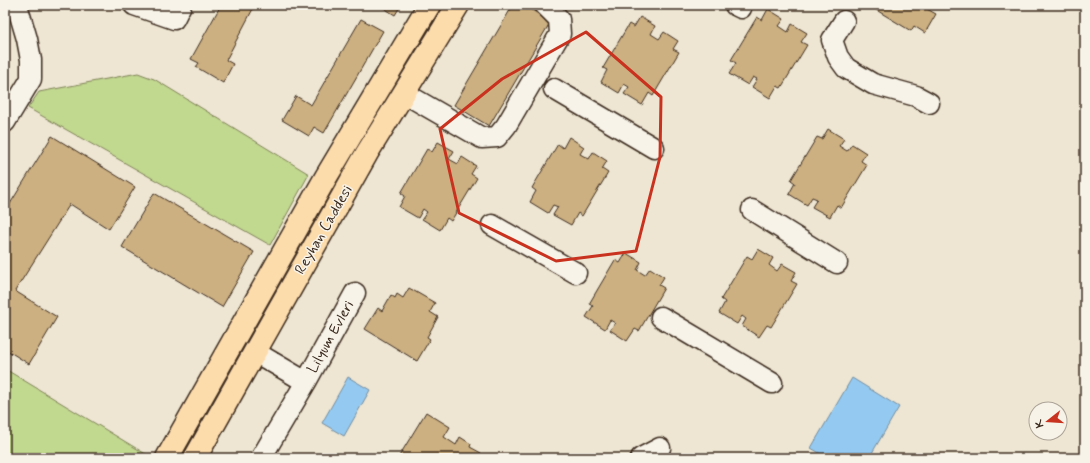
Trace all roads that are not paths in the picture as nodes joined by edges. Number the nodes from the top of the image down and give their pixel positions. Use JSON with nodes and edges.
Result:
{"nodes":[{"id":1,"x":17,"y":5,"type":"edge"},
{"id":2,"x":134,"y":5,"type":"edge"},
{"id":3,"x":181,"y":5,"type":"edge"},
{"id":4,"x":429,"y":5,"type":"edge"},
{"id":5,"x":458,"y":5,"type":"edge"},
{"id":6,"x":545,"y":5,"type":"edge"},
{"id":7,"x":844,"y":21,"type":"dead end"},
{"id":8,"x":554,"y":88,"type":"dead end"},
{"id":9,"x":404,"y":93,"type":"junction"},
{"id":10,"x":929,"y":103,"type":"dead end"},
{"id":11,"x":5,"y":122,"type":"edge"},
{"id":12,"x":654,"y":148,"type":"dead end"},
{"id":13,"x":752,"y":210,"type":"dead end"},
{"id":14,"x":492,"y":225,"type":"dead end"},
{"id":15,"x":837,"y":263,"type":"dead end"},
{"id":16,"x":576,"y":273,"type":"dead end"},
{"id":17,"x":355,"y":293,"type":"dead end"},
{"id":18,"x":661,"y":317,"type":"dead end"},
{"id":19,"x":255,"y":352,"type":"junction"},
{"id":20,"x":306,"y":382,"type":"junction"},
{"id":21,"x":772,"y":383,"type":"dead end"},
{"id":22,"x":660,"y":448,"type":"dead end"},
{"id":23,"x":196,"y":457,"type":"edge"},
{"id":24,"x":167,"y":458,"type":"edge"},
{"id":25,"x":262,"y":458,"type":"edge"},
{"id":26,"x":641,"y":458,"type":"edge"}],
"edges":[{"from":1,"to":11,"type":"street"},
{"from":2,"to":3,"type":"street"},
{"from":4,"to":24,"type":"main road","name":"Reyhan Caddesi"},
{"from":5,"to":9,"type":"main road","name":"Reyhan Caddesi"},
{"from":6,"to":9,"type":"street"},
{"from":7,"to":10,"type":"street"},
{"from":8,"to":12,"type":"street"},
{"from":9,"to":19,"type":"main road","name":"Reyhan Caddesi"},
{"from":13,"to":15,"type":"street"},
{"from":14,"to":16,"type":"street"},
{"from":17,"to":20,"type":"street","name":"Lilyum Evleri"},
{"from":18,"to":21,"type":"street"},
{"from":19,"to":20,"type":"street","name":"Lilyum Evleri"},
{"from":19,"to":23,"type":"main road","name":"Reyhan Caddesi"},
{"from":20,"to":25,"type":"street","name":"Lilyum Evleri"},
{"from":22,"to":26,"type":"street"}]}
